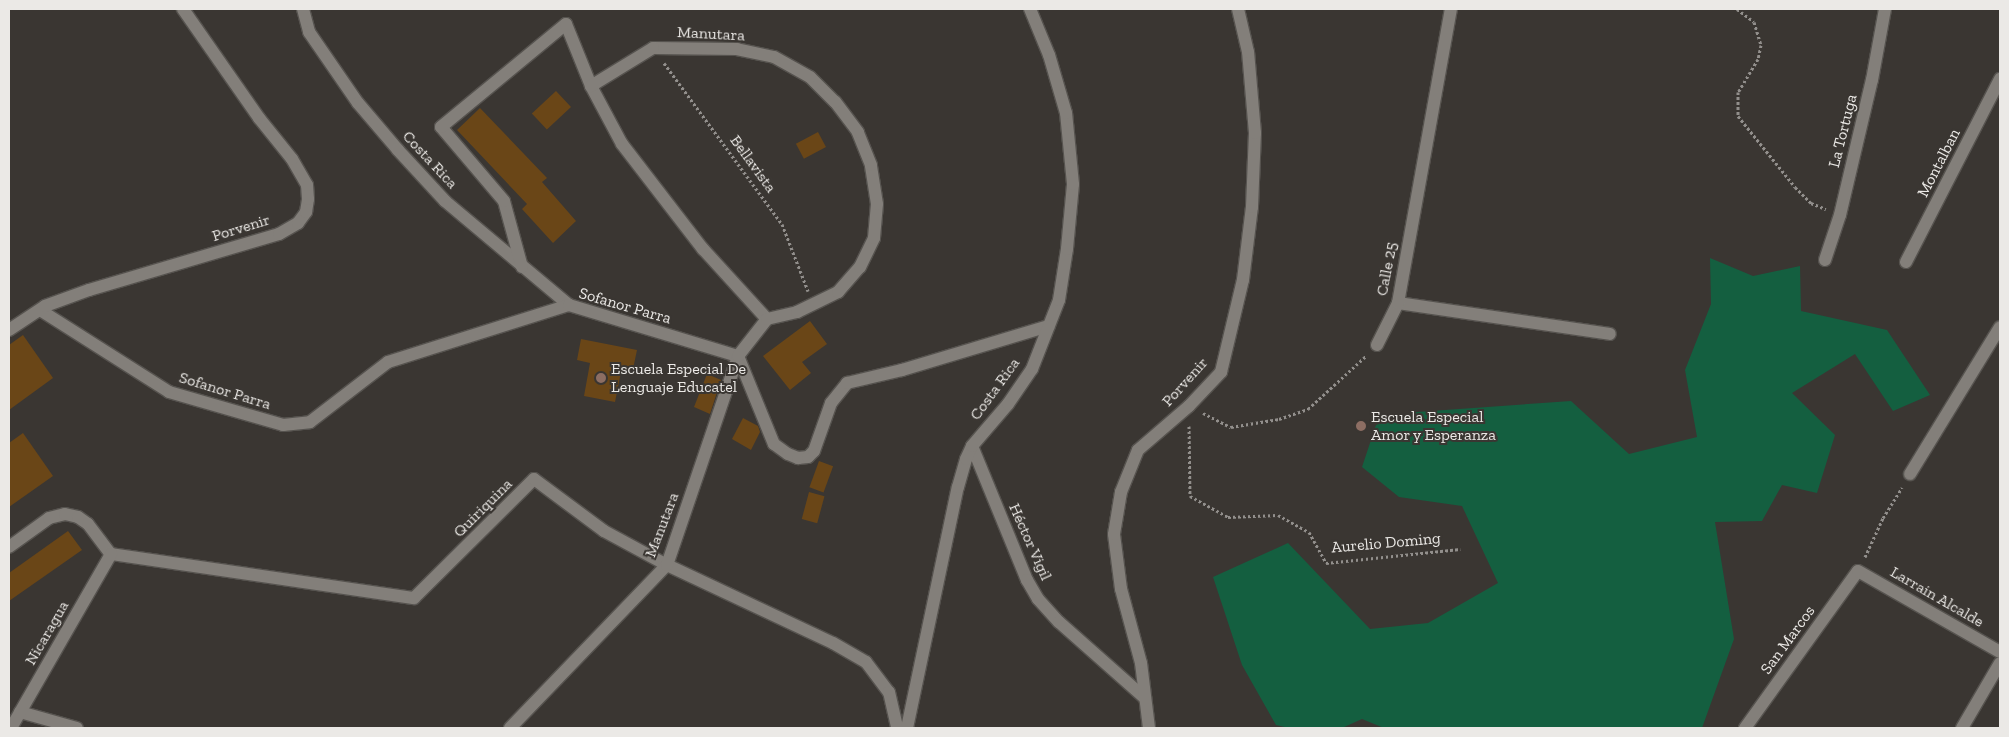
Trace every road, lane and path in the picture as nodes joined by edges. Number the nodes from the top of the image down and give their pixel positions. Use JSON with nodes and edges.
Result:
{"nodes":[{"id":1,"x":184,"y":9,"type":"edge"},
{"id":2,"x":303,"y":9,"type":"edge"},
{"id":3,"x":1030,"y":9,"type":"edge"},
{"id":4,"x":1238,"y":9,"type":"edge"},
{"id":5,"x":1451,"y":9,"type":"edge"},
{"id":6,"x":1737,"y":9,"type":"edge"},
{"id":7,"x":1885,"y":9,"type":"edge"},
{"id":8,"x":653,"y":48,"type":"junction"},
{"id":9,"x":2000,"y":79,"type":"edge"},
{"id":10,"x":591,"y":86,"type":"junction"},
{"id":11,"x":1840,"y":214,"type":"junction"},
{"id":12,"x":1825,"y":260,"type":"dead end"},
{"id":13,"x":1906,"y":262,"type":"dead end"},
{"id":14,"x":522,"y":267,"type":"junction"},
{"id":15,"x":1398,"y":303,"type":"junction"},
{"id":16,"x":569,"y":305,"type":"junction"},
{"id":17,"x":814,"y":306,"type":"junction"},
{"id":18,"x":40,"y":310,"type":"junction"},
{"id":19,"x":767,"y":319,"type":"junction"},
{"id":20,"x":1049,"y":326,"type":"junction"},
{"id":21,"x":2000,"y":327,"type":"edge"},
{"id":22,"x":9,"y":330,"type":"edge"},
{"id":23,"x":1610,"y":334,"type":"dead end"},
{"id":24,"x":1377,"y":345,"type":"joint"},
{"id":25,"x":738,"y":356,"type":"junction"},
{"id":26,"x":1189,"y":406,"type":"junction"},
{"id":27,"x":972,"y":446,"type":"junction"},
{"id":28,"x":1910,"y":474,"type":"joint"},
{"id":29,"x":9,"y":547,"type":"edge"},
{"id":30,"x":1460,"y":549,"type":"dead end"},
{"id":31,"x":111,"y":554,"type":"junction"},
{"id":32,"x":667,"y":565,"type":"junction"},
{"id":33,"x":1858,"y":571,"type":"junction"},
{"id":34,"x":2000,"y":652,"type":"edge"},
{"id":35,"x":2000,"y":663,"type":"edge"},
{"id":36,"x":1997,"y":678,"type":"edge"},
{"id":37,"x":1145,"y":698,"type":"junction"},
{"id":38,"x":20,"y":712,"type":"junction"},
{"id":39,"x":11,"y":728,"type":"edge"},
{"id":40,"x":77,"y":728,"type":"edge"},
{"id":41,"x":510,"y":728,"type":"edge"},
{"id":42,"x":897,"y":728,"type":"edge"},
{"id":43,"x":907,"y":728,"type":"edge"},
{"id":44,"x":1148,"y":728,"type":"edge"},
{"id":45,"x":1745,"y":728,"type":"edge"},
{"id":46,"x":1962,"y":728,"type":"edge"}],
"edges":[{"from":1,"to":18,"type":"street","name":"Porvenir"},
{"from":2,"to":14,"type":"street","name":"Costa Rica"},
{"from":3,"to":20,"type":"street","name":"Costa Rica"},
{"from":4,"to":26,"type":"street","name":"Porvenir"},
{"from":5,"to":15,"type":"street","name":"Calle 25"},
{"from":6,"to":11,"type":"path"},
{"from":7,"to":11,"type":"street","name":"La Tortuga"},
{"from":8,"to":10,"type":"street","name":"Manutara"},
{"from":8,"to":17,"type":"path","name":"Bellavista"},
{"from":8,"to":17,"type":"street","name":"Manutara"},
{"from":9,"to":13,"type":"street","name":"Montalban"},
{"from":10,"to":14,"type":"street"},
{"from":10,"to":19,"type":"street"},
{"from":11,"to":12,"type":"street","name":"La Tortuga"},
{"from":14,"to":16,"type":"street","name":"Costa Rica"},
{"from":15,"to":23,"type":"street"},
{"from":15,"to":24,"type":"street","name":"Calle 25"},
{"from":16,"to":18,"type":"street","name":"Sofanor Parra"},
{"from":16,"to":25,"type":"street","name":"Sofanor Parra"},
{"from":17,"to":19,"type":"street","name":"Manutara"},
{"from":18,"to":22,"type":"street","name":"Porvenir"},
{"from":19,"to":25,"type":"street","name":"Manutara"},
{"from":20,"to":25,"type":"street"},
{"from":20,"to":27,"type":"street","name":"Costa Rica"},
{"from":21,"to":28,"type":"street"},
{"from":24,"to":26,"type":"path"},
{"from":25,"to":32,"type":"street","name":"Manutara"},
{"from":26,"to":30,"type":"path","name":"Aurelio Doming"},
{"from":26,"to":37,"type":"street","name":"Porvenir"},
{"from":27,"to":37,"type":"street","name":"Héctor Vigil"},
{"from":27,"to":43,"type":"street","name":"Costa Rica"},
{"from":28,"to":33,"type":"path"},
{"from":29,"to":31,"type":"street"},
{"from":31,"to":32,"type":"street","name":"Quiriquina"},
{"from":31,"to":38,"type":"street","name":"Nicaragua"},
{"from":32,"to":41,"type":"street","name":"Manutara"},
{"from":32,"to":42,"type":"street","name":"Quiriquina"},
{"from":33,"to":34,"type":"street","name":"Larrain Alcalde"},
{"from":33,"to":45,"type":"street","name":"San Marcos"},
{"from":35,"to":36,"type":"street"},
{"from":36,"to":46,"type":"street"},
{"from":37,"to":44,"type":"street","name":"Porvenir"},
{"from":38,"to":39,"type":"street","name":"Nicaragua"},
{"from":38,"to":40,"type":"street"}]}
